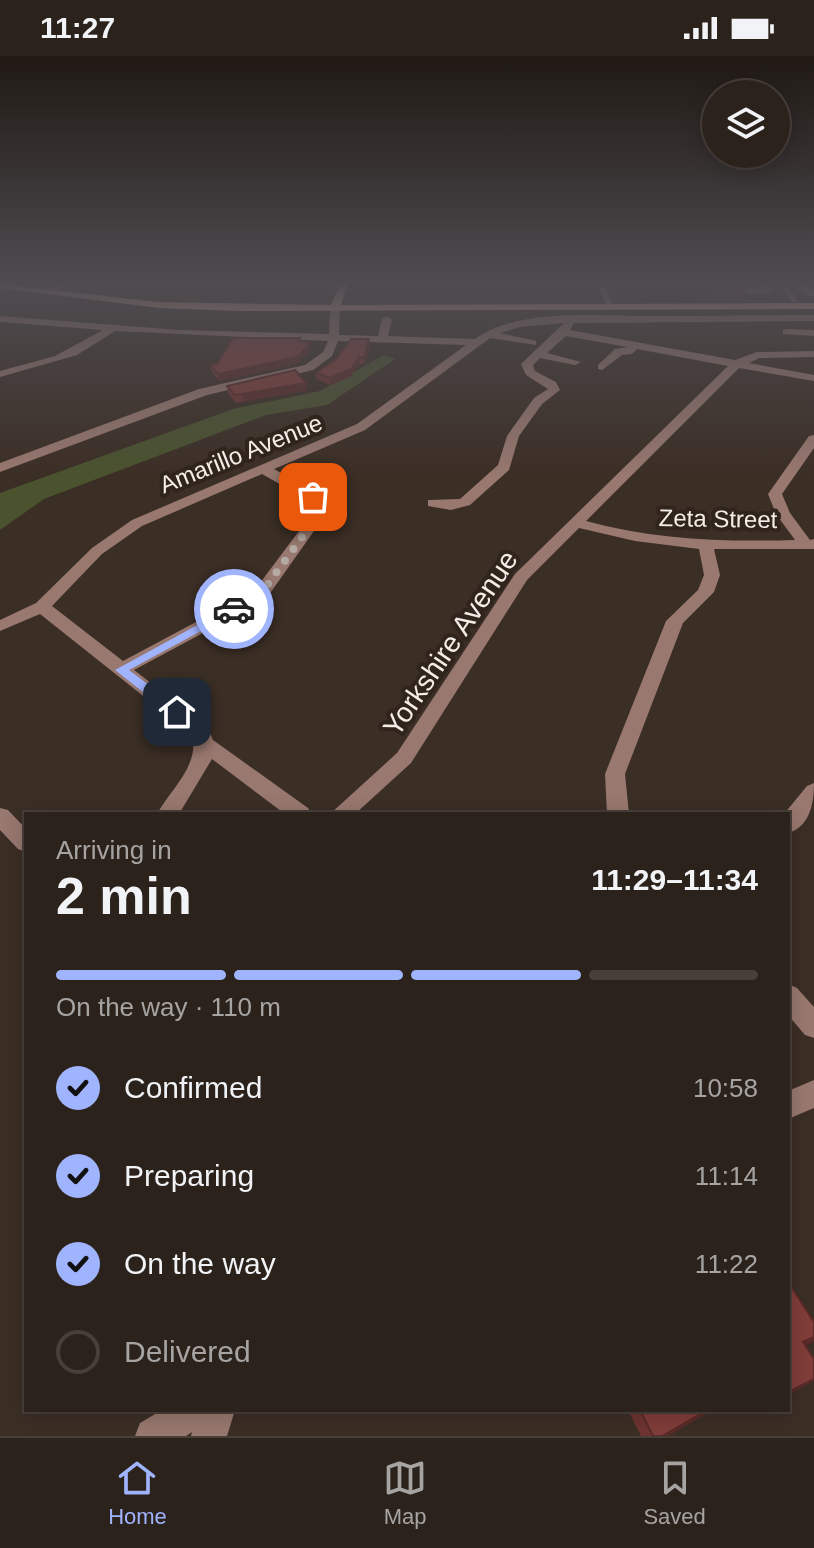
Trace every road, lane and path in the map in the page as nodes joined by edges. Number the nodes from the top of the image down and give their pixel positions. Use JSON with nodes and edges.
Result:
{"nodes":[{"id":1,"x":85,"y":348,"type":"edge"},
{"id":2,"x":329,"y":348,"type":"edge"},
{"id":3,"x":468,"y":348,"type":"edge"},
{"id":4,"x":630,"y":348,"type":"edge"},
{"id":5,"x":534,"y":349,"type":"joint"},
{"id":6,"x":655,"y":349,"type":"joint"},
{"id":7,"x":814,"y":354,"type":"edge"},
{"id":8,"x":643,"y":361,"type":"dead end"},
{"id":9,"x":575,"y":362,"type":"dead end"},
{"id":10,"x":736,"y":364,"type":"junction"},
{"id":11,"x":602,"y":367,"type":"dead end"},
{"id":12,"x":0,"y":374,"type":"edge"},
{"id":13,"x":814,"y":378,"type":"edge"},
{"id":14,"x":811,"y":447,"type":"edge"},
{"id":15,"x":0,"y":468,"type":"edge"},
{"id":16,"x":263,"y":469,"type":"junction"},
{"id":17,"x":433,"y":503,"type":"dead end"},
{"id":18,"x":575,"y":522,"type":"junction"},
{"id":19,"x":810,"y":544,"type":"edge"},
{"id":20,"x":706,"y":546,"type":"junction"},
{"id":21,"x":42,"y":607,"type":"junction"},
{"id":22,"x":0,"y":626,"type":"edge"},
{"id":23,"x":121,"y":670,"type":"junction"},
{"id":24,"x":205,"y":744,"type":"junction"},
{"id":25,"x":814,"y":791,"type":"edge"},
{"id":26,"x":169,"y":812,"type":"edge"},
{"id":27,"x":297,"y":812,"type":"edge"},
{"id":28,"x":343,"y":812,"type":"edge"},
{"id":29,"x":618,"y":812,"type":"edge"},
{"id":30,"x":0,"y":816,"type":"edge"},
{"id":31,"x":790,"y":822,"type":"edge"},
{"id":32,"x":24,"y":841,"type":"edge"},
{"id":33,"x":790,"y":998,"type":"edge"},
{"id":34,"x":814,"y":1026,"type":"edge"},
{"id":35,"x":814,"y":1094,"type":"edge"},
{"id":36,"x":790,"y":1104,"type":"edge"},
{"id":37,"x":192,"y":1412,"type":"edge"},
{"id":38,"x":216,"y":1412,"type":"edge"},
{"id":39,"x":153,"y":1436,"type":"edge"},
{"id":40,"x":209,"y":1436,"type":"edge"}],
"edges":[{"from":1,"to":12,"type":"street"},
{"from":2,"to":15,"type":"street"},
{"from":3,"to":16,"type":"street","name":"Amarillo Avenue"},
{"from":4,"to":11,"type":"street"},
{"from":5,"to":9,"type":"street"},
{"from":5,"to":17,"type":"street"},
{"from":6,"to":8,"type":"street"},
{"from":6,"to":10,"type":"street"},
{"from":7,"to":10,"type":"street"},
{"from":10,"to":13,"type":"street"},
{"from":10,"to":18,"type":"street","name":"Yorkshire Avenue"},
{"from":14,"to":19,"type":"street"},
{"from":16,"to":21,"type":"street","name":"Amarillo Avenue"},
{"from":16,"to":23,"type":"street"},
{"from":18,"to":20,"type":"street","name":"Zeta Street"},
{"from":18,"to":28,"type":"street","name":"Yorkshire Avenue"},
{"from":19,"to":20,"type":"street","name":"Zeta Street"},
{"from":20,"to":29,"type":"street"},
{"from":21,"to":22,"type":"street","name":"Amarillo Avenue"},
{"from":21,"to":23,"type":"street"},
{"from":23,"to":24,"type":"street"},
{"from":24,"to":26,"type":"street"},
{"from":24,"to":27,"type":"street"},
{"from":25,"to":31,"type":"street"},
{"from":30,"to":32,"type":"street"},
{"from":33,"to":34,"type":"street"},
{"from":35,"to":36,"type":"street"},
{"from":37,"to":39,"type":"street"},
{"from":38,"to":40,"type":"street"}]}
